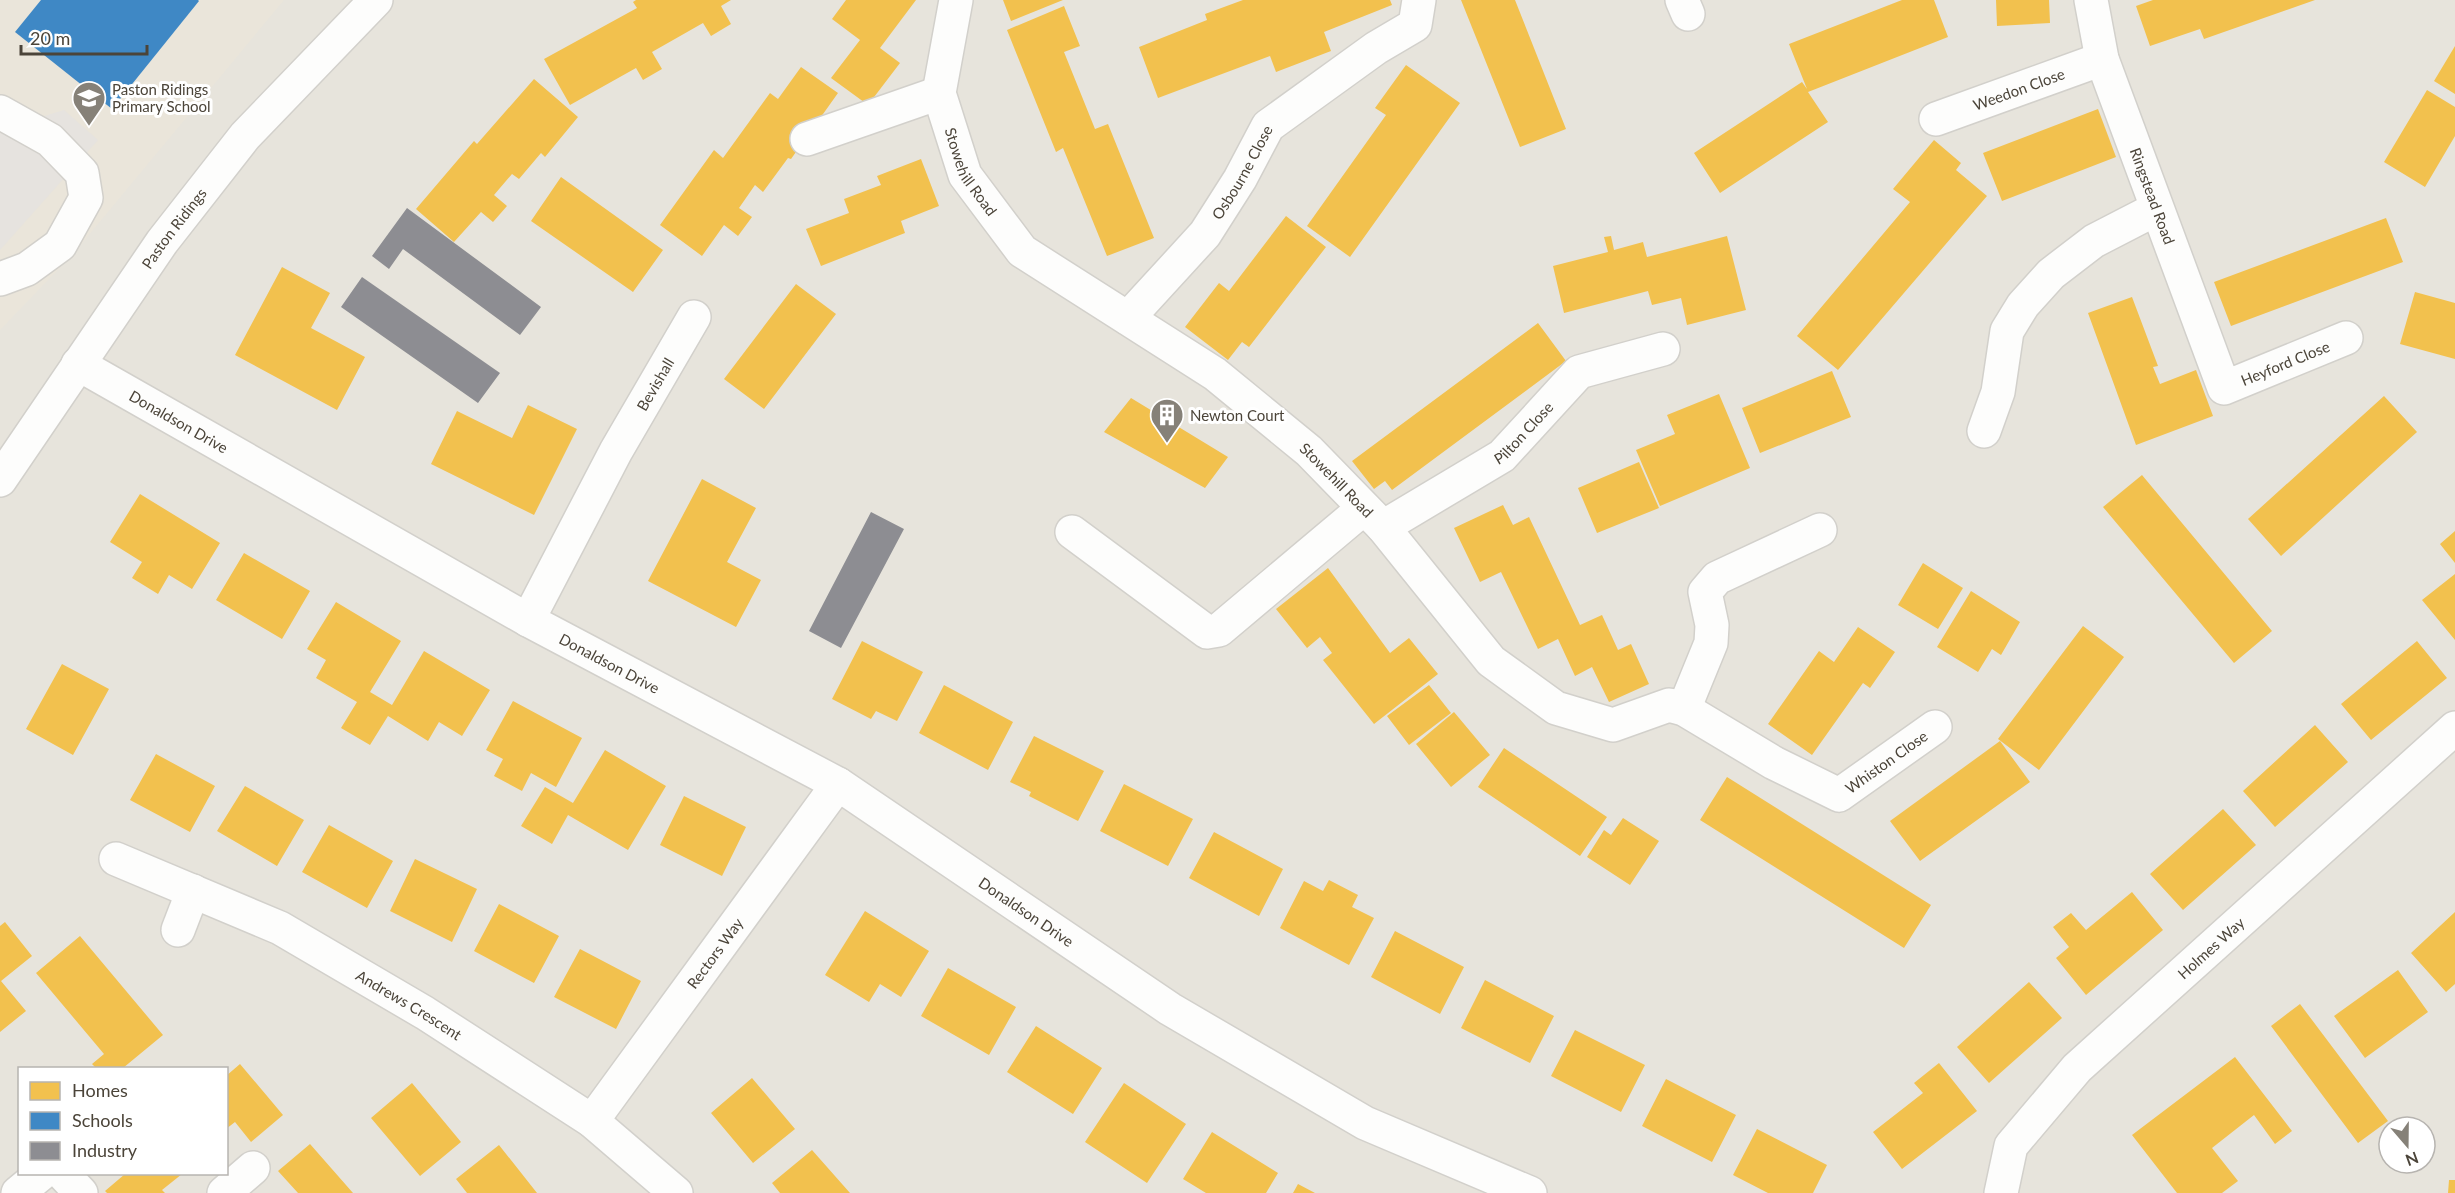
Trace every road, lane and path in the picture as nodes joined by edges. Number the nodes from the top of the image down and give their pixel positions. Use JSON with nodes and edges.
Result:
{"nodes":[{"id":1,"x":376,"y":0,"type":"edge"},
{"id":2,"x":956,"y":0,"type":"edge"},
{"id":3,"x":1419,"y":0,"type":"edge"},
{"id":4,"x":2091,"y":0,"type":"edge"},
{"id":5,"x":2102,"y":59,"type":"junction"},
{"id":6,"x":939,"y":93,"type":"junction"},
{"id":7,"x":0,"y":112,"type":"edge"},
{"id":8,"x":1936,"y":119,"type":"dead end"},
{"id":9,"x":807,"y":139,"type":"dead end"},
{"id":10,"x":2156,"y":209,"type":"junction"},
{"id":11,"x":0,"y":279,"type":"edge"},
{"id":12,"x":694,"y":317,"type":"dead end"},
{"id":13,"x":1128,"y":318,"type":"junction"},
{"id":14,"x":2346,"y":338,"type":"dead end"},
{"id":15,"x":1663,"y":349,"type":"dead end"},
{"id":16,"x":78,"y":364,"type":"junction"},
{"id":17,"x":2224,"y":388,"type":"joint"},
{"id":18,"x":1983,"y":430,"type":"dead end"},
{"id":19,"x":0,"y":480,"type":"edge"},
{"id":20,"x":1373,"y":517,"type":"junction"},
{"id":21,"x":1820,"y":530,"type":"dead end"},
{"id":22,"x":1072,"y":532,"type":"dead end"},
{"id":23,"x":528,"y":620,"type":"junction"},
{"id":24,"x":1683,"y":709,"type":"junction"},
{"id":25,"x":1935,"y":727,"type":"dead end"},
{"id":26,"x":2455,"y":728,"type":"edge"},
{"id":27,"x":838,"y":784,"type":"junction"},
{"id":28,"x":116,"y":859,"type":"dead end"},
{"id":29,"x":193,"y":891,"type":"junction"},
{"id":30,"x":178,"y":930,"type":"dead end"},
{"id":31,"x":592,"y":1121,"type":"junction"},
{"id":32,"x":253,"y":1168,"type":"dead end"},
{"id":33,"x":39,"y":1175,"type":"edge"},
{"id":34,"x":65,"y":1175,"type":"edge"},
{"id":35,"x":18,"y":1193,"type":"edge"},
{"id":36,"x":81,"y":1193,"type":"edge"},
{"id":37,"x":224,"y":1193,"type":"edge"},
{"id":38,"x":676,"y":1193,"type":"edge"},
{"id":39,"x":1530,"y":1193,"type":"edge"},
{"id":40,"x":2001,"y":1193,"type":"edge"}],
"edges":[{"from":1,"to":16,"type":"street","name":"Paston Ridings"},
{"from":2,"to":6,"type":"street","name":"Stowehill Road"},
{"from":3,"to":13,"type":"street","name":"Osbourne Close"},
{"from":4,"to":5,"type":"street","name":"Ringstead Road"},
{"from":5,"to":8,"type":"street","name":"Weedon Close"},
{"from":5,"to":10,"type":"street","name":"Ringstead Road"},
{"from":6,"to":9,"type":"street"},
{"from":6,"to":13,"type":"street","name":"Stowehill Road"},
{"from":7,"to":11,"type":"street"},
{"from":10,"to":17,"type":"street","name":"Ringstead Road"},
{"from":10,"to":18,"type":"street"},
{"from":12,"to":23,"type":"street","name":"Bevishall"},
{"from":13,"to":20,"type":"street","name":"Stowehill Road"},
{"from":14,"to":17,"type":"street","name":"Heyford Close"},
{"from":15,"to":20,"type":"street","name":"Pilton Close"},
{"from":16,"to":19,"type":"street","name":"Paston Ridings"},
{"from":16,"to":23,"type":"street","name":"Donaldson Drive"},
{"from":20,"to":22,"type":"street","name":"Pilton Close"},
{"from":20,"to":24,"type":"street","name":"Stowehill Road"},
{"from":21,"to":24,"type":"street"},
{"from":23,"to":27,"type":"street","name":"Donaldson Drive"},
{"from":24,"to":25,"type":"street","name":"Whiston Close"},
{"from":26,"to":40,"type":"street","name":"Holmes Way"},
{"from":27,"to":31,"type":"street","name":"Rectors Way"},
{"from":27,"to":39,"type":"street","name":"Donaldson Drive"},
{"from":28,"to":29,"type":"street","name":"Andrews Crescent"},
{"from":29,"to":30,"type":"street"},
{"from":29,"to":31,"type":"street","name":"Andrews Crescent"},
{"from":31,"to":38,"type":"street","name":"Andrews Crescent"},
{"from":32,"to":37,"type":"street"},
{"from":33,"to":35,"type":"street"},
{"from":34,"to":36,"type":"street"}]}
